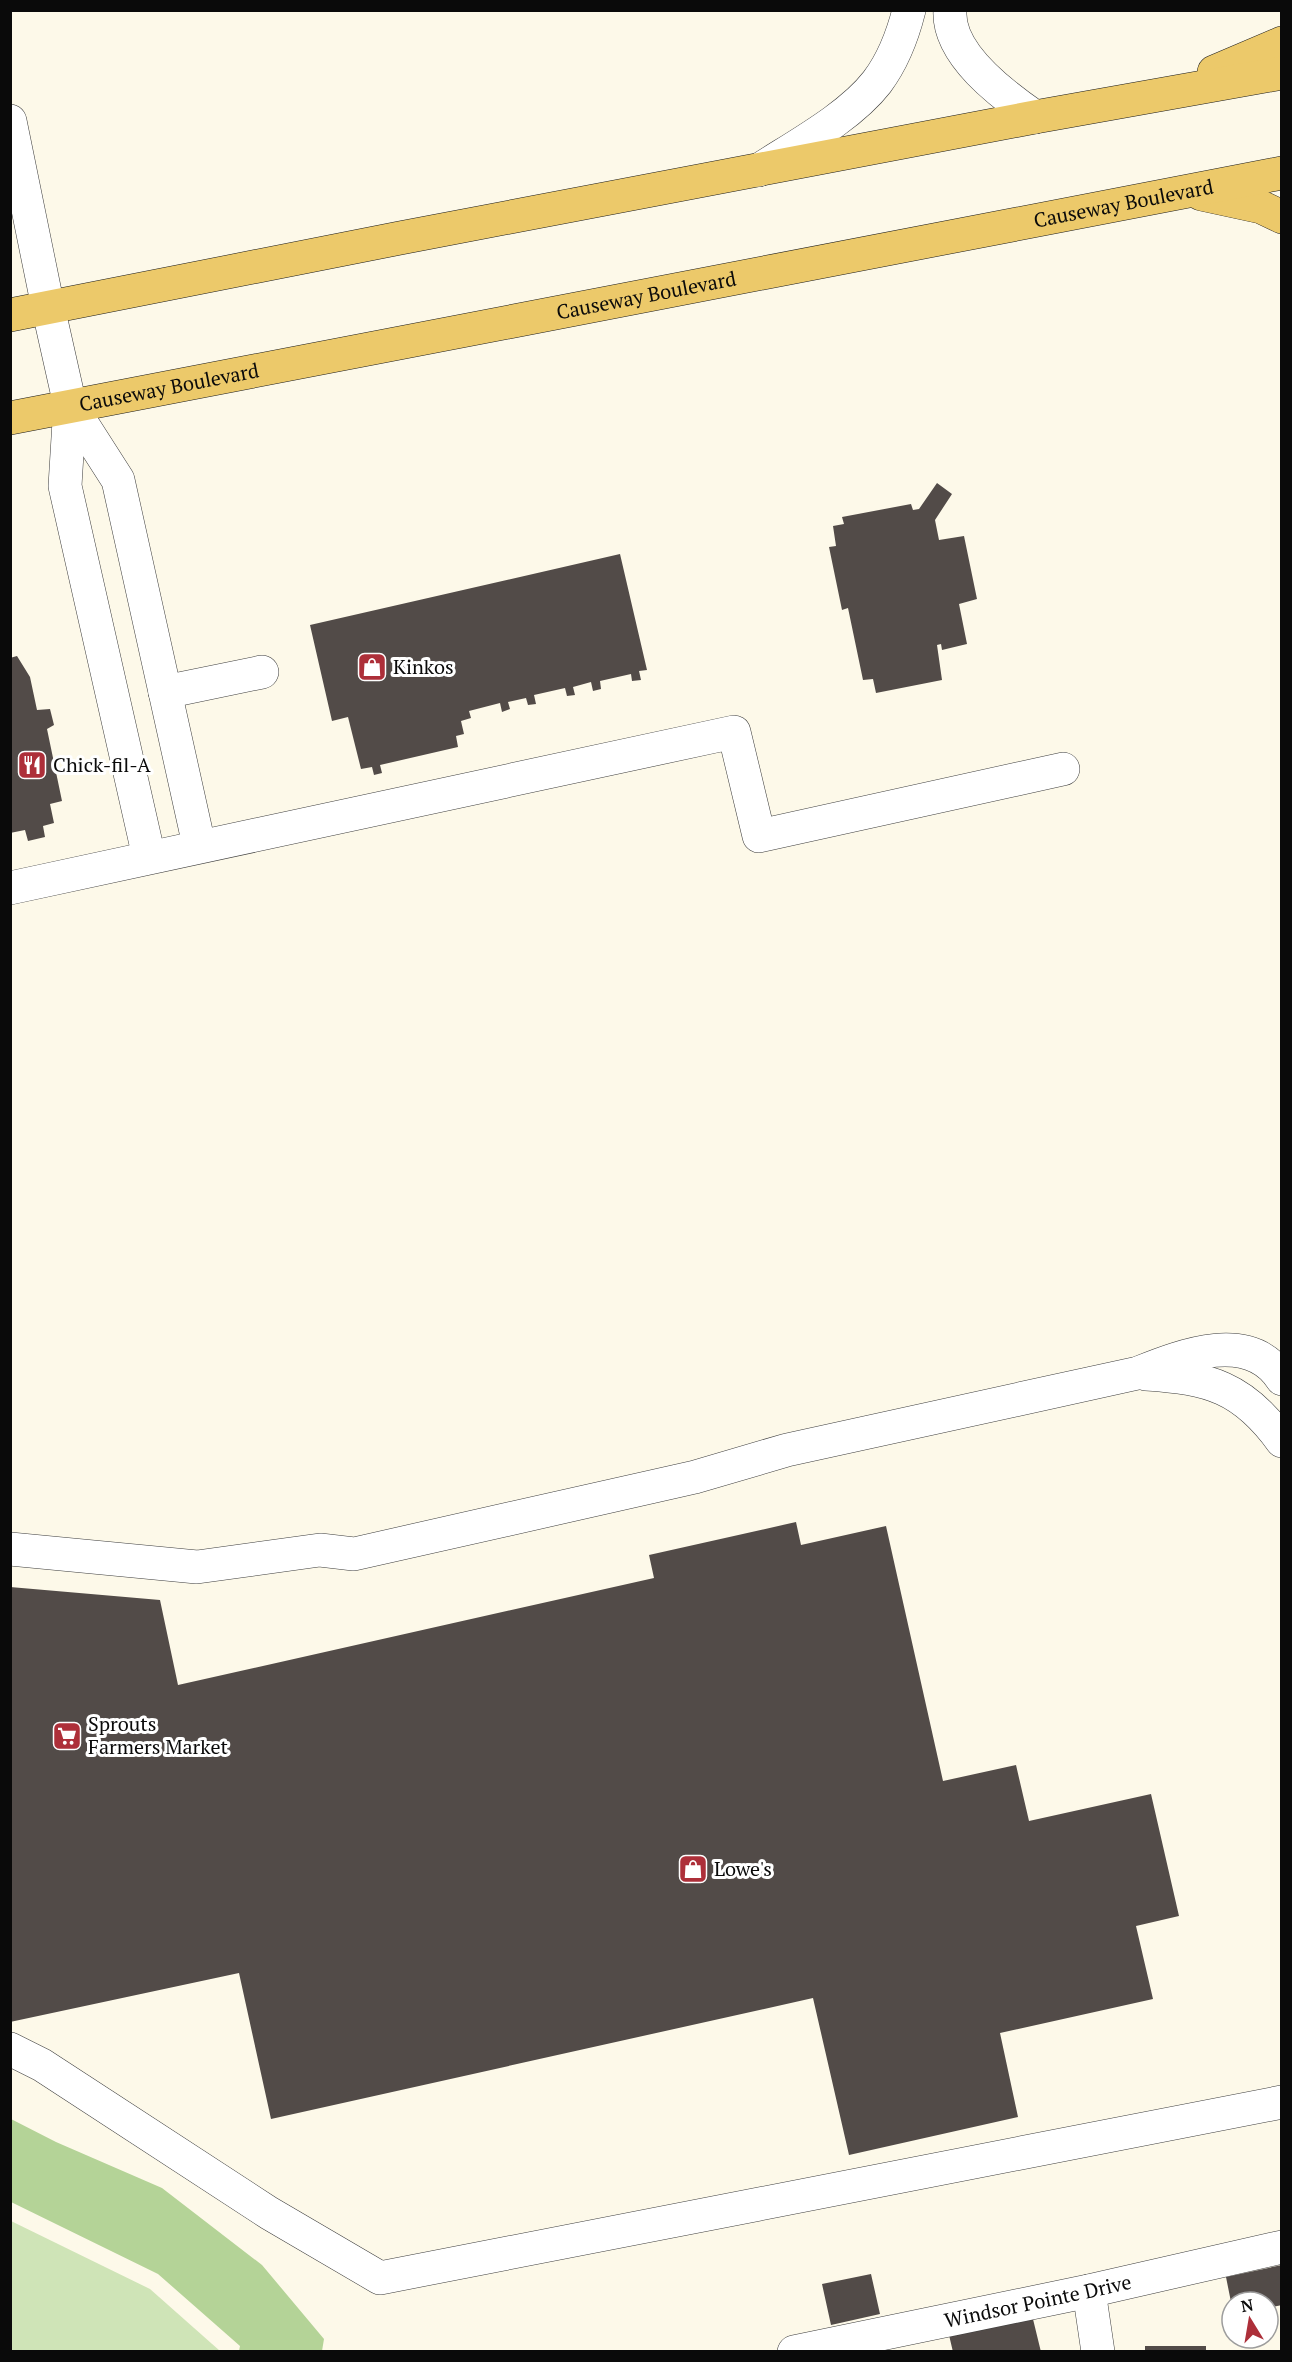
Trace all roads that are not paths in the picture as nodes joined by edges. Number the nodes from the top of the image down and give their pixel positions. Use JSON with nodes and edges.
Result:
{"nodes":[{"id":1,"x":909,"y":10,"type":"edge"},
{"id":2,"x":950,"y":10,"type":"edge"},
{"id":3,"x":1281,"y":43,"type":"edge"},
{"id":4,"x":1281,"y":73,"type":"edge"},
{"id":5,"x":1159,"y":95,"type":"junction"},
{"id":6,"x":1035,"y":117,"type":"junction"},
{"id":7,"x":10,"y":121,"type":"edge"},
{"id":8,"x":758,"y":171,"type":"junction"},
{"id":9,"x":1281,"y":173,"type":"edge"},
{"id":10,"x":1188,"y":191,"type":"junction"},
{"id":11,"x":1281,"y":217,"type":"edge"},
{"id":12,"x":48,"y":307,"type":"junction"},
{"id":13,"x":10,"y":315,"type":"edge"},
{"id":14,"x":70,"y":405,"type":"junction"},
{"id":15,"x":10,"y":418,"type":"edge"},
{"id":16,"x":262,"y":672,"type":"dead end"},
{"id":17,"x":165,"y":692,"type":"junction"},
{"id":18,"x":1063,"y":769,"type":"dead end"},
{"id":19,"x":199,"y":846,"type":"junction"},
{"id":20,"x":149,"y":857,"type":"junction"},
{"id":21,"x":10,"y":888,"type":"edge"},
{"id":22,"x":1268,"y":1353,"type":"edge"},
{"id":23,"x":1138,"y":1373,"type":"junction"},
{"id":24,"x":1281,"y":1379,"type":"edge"},
{"id":25,"x":1281,"y":1441,"type":"edge"},
{"id":26,"x":10,"y":1549,"type":"edge"},
{"id":27,"x":10,"y":2049,"type":"edge"},
{"id":28,"x":1281,"y":2102,"type":"edge"},
{"id":29,"x":1281,"y":2247,"type":"edge"},
{"id":30,"x":1089,"y":2291,"type":"junction"},
{"id":31,"x":857,"y":2345,"type":"edge"},
{"id":32,"x":794,"y":2352,"type":"edge"},
{"id":33,"x":1098,"y":2352,"type":"edge"}],
"edges":[{"from":1,"to":8,"type":"street"},
{"from":2,"to":6,"type":"street"},
{"from":3,"to":5,"type":"main road"},
{"from":4,"to":5,"type":"main road"},
{"from":5,"to":6,"type":"main road"},
{"from":6,"to":8,"type":"main road"},
{"from":7,"to":12,"type":"street"},
{"from":8,"to":12,"type":"main road"},
{"from":9,"to":10,"type":"main road","name":"Causeway Boulevard"},
{"from":10,"to":11,"type":"main road"},
{"from":10,"to":14,"type":"main road","name":"Causeway Boulevard"},
{"from":12,"to":13,"type":"main road"},
{"from":12,"to":14,"type":"street"},
{"from":14,"to":15,"type":"main road","name":"Causeway Boulevard"},
{"from":14,"to":17,"type":"street"},
{"from":14,"to":20,"type":"street"},
{"from":16,"to":17,"type":"street"},
{"from":17,"to":19,"type":"street"},
{"from":18,"to":19,"type":"street"},
{"from":19,"to":20,"type":"street"},
{"from":20,"to":21,"type":"street"},
{"from":22,"to":23,"type":"street"},
{"from":22,"to":24,"type":"street"},
{"from":23,"to":25,"type":"street"},
{"from":23,"to":26,"type":"street"},
{"from":27,"to":28,"type":"street"},
{"from":29,"to":30,"type":"street","name":"Windsor Pointe Drive"},
{"from":30,"to":31,"type":"street","name":"Windsor Pointe Drive"},
{"from":30,"to":33,"type":"street"},
{"from":31,"to":32,"type":"street","name":"Windsor Pointe Drive"}]}
